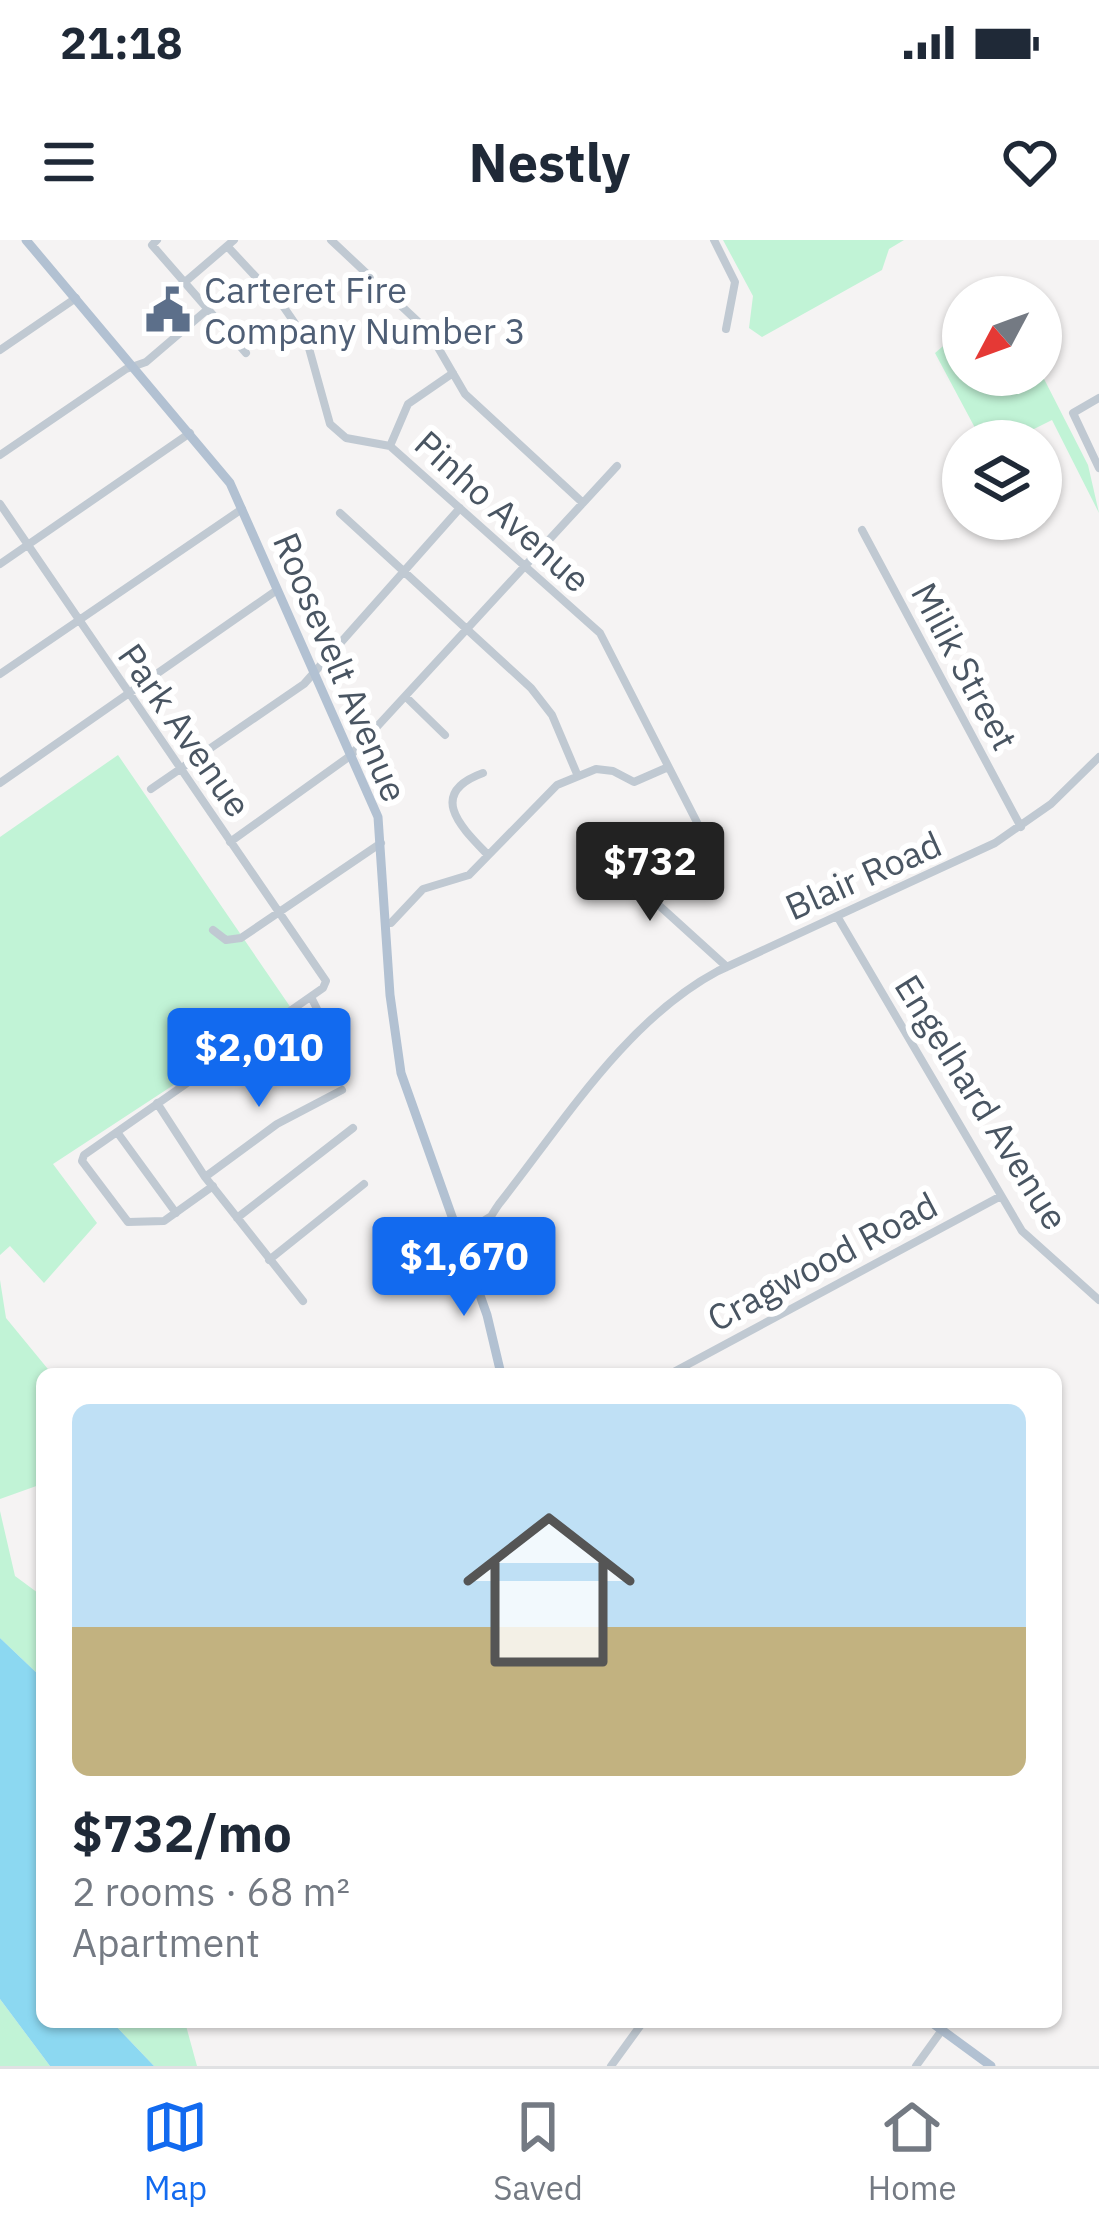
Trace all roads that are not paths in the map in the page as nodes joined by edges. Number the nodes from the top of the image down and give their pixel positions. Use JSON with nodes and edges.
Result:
{"nodes":[{"id":1,"x":26,"y":240,"type":"edge"},
{"id":2,"x":332,"y":240,"type":"edge"},
{"id":3,"x":714,"y":240,"type":"edge"},
{"id":4,"x":154,"y":242,"type":"edge"},
{"id":5,"x":230,"y":243,"type":"edge"},
{"id":6,"x":185,"y":282,"type":"junction"},
{"id":7,"x":76,"y":298,"type":"junction"},
{"id":8,"x":208,"y":309,"type":"junction"},
{"id":9,"x":726,"y":329,"type":"dead end"},
{"id":10,"x":0,"y":350,"type":"edge"},
{"id":11,"x":246,"y":352,"type":"dead end"},
{"id":12,"x":134,"y":366,"type":"junction"},
{"id":13,"x":454,"y":373,"type":"junction"},
{"id":14,"x":1099,"y":398,"type":"edge"},
{"id":15,"x":190,"y":433,"type":"junction"},
{"id":16,"x":390,"y":446,"type":"junction"},
{"id":17,"x":0,"y":455,"type":"edge"},
{"id":18,"x":616,"y":466,"type":"dead end"},
{"id":19,"x":1099,"y":469,"type":"edge"},
{"id":20,"x":583,"y":503,"type":"junction"},
{"id":21,"x":0,"y":504,"type":"edge"},
{"id":22,"x":460,"y":508,"type":"junction"},
{"id":23,"x":243,"y":509,"type":"junction"},
{"id":24,"x":340,"y":513,"type":"dead end"},
{"id":25,"x":862,"y":530,"type":"dead end"},
{"id":26,"x":29,"y":545,"type":"junction"},
{"id":27,"x":0,"y":564,"type":"edge"},
{"id":28,"x":525,"y":567,"type":"junction"},
{"id":29,"x":404,"y":573,"type":"junction"},
{"id":30,"x":278,"y":590,"type":"junction"},
{"id":31,"x":77,"y":620,"type":"junction"},
{"id":32,"x":466,"y":629,"type":"junction"},
{"id":33,"x":313,"y":672,"type":"junction"},
{"id":34,"x":0,"y":674,"type":"edge"},
{"id":35,"x":128,"y":693,"type":"junction"},
{"id":36,"x":406,"y":697,"type":"junction"},
{"id":37,"x":445,"y":735,"type":"dead end"},
{"id":38,"x":350,"y":756,"type":"junction"},
{"id":39,"x":1099,"y":757,"type":"edge"},
{"id":40,"x":666,"y":768,"type":"junction"},
{"id":41,"x":181,"y":769,"type":"junction"},
{"id":42,"x":483,"y":773,"type":"dead end"},
{"id":43,"x":577,"y":774,"type":"junction"},
{"id":44,"x":0,"y":782,"type":"edge"},
{"id":45,"x":151,"y":789,"type":"dead end"},
{"id":46,"x":1021,"y":827,"type":"junction"},
{"id":47,"x":230,"y":842,"type":"junction"},
{"id":48,"x":382,"y":842,"type":"junction"},
{"id":49,"x":599,"y":851,"type":"dead end"},
{"id":50,"x":488,"y":855,"type":"junction"},
{"id":51,"x":709,"y":860,"type":"dead end"},
{"id":52,"x":280,"y":912,"type":"junction"},
{"id":53,"x":838,"y":916,"type":"junction"},
{"id":54,"x":386,"y":923,"type":"junction"},
{"id":55,"x":213,"y":930,"type":"dead end"},
{"id":56,"x":728,"y":967,"type":"junction"},
{"id":57,"x":311,"y":997,"type":"junction"},
{"id":58,"x":236,"y":1048,"type":"junction"},
{"id":59,"x":342,"y":1090,"type":"dead end"},
{"id":60,"x":157,"y":1103,"type":"junction"},
{"id":61,"x":353,"y":1128,"type":"dead end"},
{"id":62,"x":117,"y":1132,"type":"junction"},
{"id":63,"x":206,"y":1177,"type":"junction"},
{"id":64,"x":364,"y":1184,"type":"dead end"},
{"id":65,"x":213,"y":1186,"type":"junction"},
{"id":66,"x":1001,"y":1196,"type":"junction"},
{"id":67,"x":176,"y":1213,"type":"junction"},
{"id":68,"x":490,"y":1217,"type":"junction"},
{"id":69,"x":237,"y":1218,"type":"junction"},
{"id":70,"x":459,"y":1236,"type":"junction"},
{"id":71,"x":466,"y":1255,"type":"junction"},
{"id":72,"x":269,"y":1260,"type":"junction"},
{"id":73,"x":302,"y":1300,"type":"dead end"},
{"id":74,"x":1099,"y":1300,"type":"edge"},
{"id":75,"x":500,"y":1368,"type":"edge"},
{"id":76,"x":681,"y":1368,"type":"edge"},
{"id":77,"x":639,"y":2028,"type":"edge"},
{"id":78,"x":939,"y":2028,"type":"edge"},
{"id":79,"x":942,"y":2030,"type":"junction"},
{"id":80,"x":611,"y":2066,"type":"edge"},
{"id":81,"x":916,"y":2066,"type":"edge"},
{"id":82,"x":991,"y":2066,"type":"edge"}],
"edges":[{"from":1,"to":7,"type":"main road","name":"Roosevelt Avenue"},
{"from":2,"to":13,"type":"street"},
{"from":3,"to":9,"type":"street"},
{"from":4,"to":6,"type":"street"},
{"from":5,"to":6,"type":"street"},
{"from":5,"to":16,"type":"street","name":"Pinho Avenue"},
{"from":6,"to":8,"type":"street"},
{"from":7,"to":10,"type":"street"},
{"from":7,"to":12,"type":"main road","name":"Roosevelt Avenue"},
{"from":8,"to":11,"type":"street"},
{"from":8,"to":12,"type":"street"},
{"from":12,"to":15,"type":"main road","name":"Roosevelt Avenue"},
{"from":12,"to":17,"type":"street"},
{"from":13,"to":16,"type":"street"},
{"from":13,"to":20,"type":"street"},
{"from":14,"to":19,"type":"street"},
{"from":15,"to":23,"type":"main road","name":"Roosevelt Avenue"},
{"from":15,"to":26,"type":"street"},
{"from":16,"to":22,"type":"street","name":"Pinho Avenue"},
{"from":18,"to":20,"type":"street"},
{"from":20,"to":28,"type":"street"},
{"from":21,"to":26,"type":"street","name":"Park Avenue"},
{"from":22,"to":28,"type":"street","name":"Pinho Avenue"},
{"from":22,"to":29,"type":"street"},
{"from":23,"to":30,"type":"main road","name":"Roosevelt Avenue"},
{"from":23,"to":31,"type":"street"},
{"from":24,"to":29,"type":"street"},
{"from":25,"to":46,"type":"street","name":"Milik Street"},
{"from":26,"to":27,"type":"street"},
{"from":26,"to":31,"type":"street","name":"Park Avenue"},
{"from":28,"to":32,"type":"street"},
{"from":28,"to":40,"type":"street","name":"Pinho Avenue"},
{"from":29,"to":32,"type":"street"},
{"from":29,"to":33,"type":"street"},
{"from":30,"to":33,"type":"main road","name":"Roosevelt Avenue"},
{"from":30,"to":35,"type":"street"},
{"from":31,"to":34,"type":"street"},
{"from":31,"to":35,"type":"street","name":"Park Avenue"},
{"from":32,"to":36,"type":"street"},
{"from":32,"to":43,"type":"street"},
{"from":33,"to":38,"type":"main road","name":"Roosevelt Avenue"},
{"from":33,"to":41,"type":"street"},
{"from":35,"to":41,"type":"street","name":"Park Avenue"},
{"from":35,"to":44,"type":"street"},
{"from":36,"to":37,"type":"street"},
{"from":36,"to":38,"type":"street"},
{"from":38,"to":47,"type":"street"},
{"from":38,"to":48,"type":"main road","name":"Roosevelt Avenue"},
{"from":39,"to":46,"type":"street","name":"Blair Road"},
{"from":40,"to":43,"type":"street"},
{"from":40,"to":51,"type":"street","name":"Pinho Avenue"},
{"from":41,"to":45,"type":"street"},
{"from":41,"to":47,"type":"street","name":"Park Avenue"},
{"from":42,"to":50,"type":"street"},
{"from":43,"to":50,"type":"street"},
{"from":46,"to":53,"type":"street","name":"Blair Road"},
{"from":47,"to":52,"type":"street","name":"Park Avenue"},
{"from":48,"to":52,"type":"street"},
{"from":48,"to":54,"type":"main road","name":"Roosevelt Avenue"},
{"from":49,"to":56,"type":"street"},
{"from":50,"to":54,"type":"street"},
{"from":52,"to":55,"type":"street"},
{"from":52,"to":57,"type":"street","name":"Park Avenue"},
{"from":53,"to":56,"type":"street","name":"Blair Road"},
{"from":53,"to":66,"type":"street","name":"Engelhard Avenue"},
{"from":54,"to":70,"type":"main road","name":"Roosevelt Avenue"},
{"from":56,"to":68,"type":"street","name":"Blair Road"},
{"from":57,"to":58,"type":"street"},
{"from":57,"to":58,"type":"street"},
{"from":58,"to":60,"type":"street"},
{"from":59,"to":63,"type":"street"},
{"from":60,"to":62,"type":"street"},
{"from":60,"to":63,"type":"street"},
{"from":61,"to":69,"type":"street"},
{"from":62,"to":67,"type":"street"},
{"from":62,"to":67,"type":"street"},
{"from":63,"to":65,"type":"street"},
{"from":64,"to":72,"type":"street"},
{"from":65,"to":67,"type":"street"},
{"from":65,"to":69,"type":"street"},
{"from":66,"to":74,"type":"street","name":"Engelhard Avenue"},
{"from":66,"to":76,"type":"street","name":"Cragwood Road"},
{"from":68,"to":70,"type":"street"},
{"from":68,"to":71,"type":"street","name":"Blair Road"},
{"from":69,"to":72,"type":"street"},
{"from":70,"to":71,"type":"main road","name":"Roosevelt Avenue"},
{"from":71,"to":75,"type":"main road","name":"Roosevelt Avenue"},
{"from":72,"to":73,"type":"street"},
{"from":77,"to":80,"type":"street"},
{"from":78,"to":79,"type":"main road"},
{"from":79,"to":81,"type":"street"},
{"from":79,"to":82,"type":"main road"}]}
